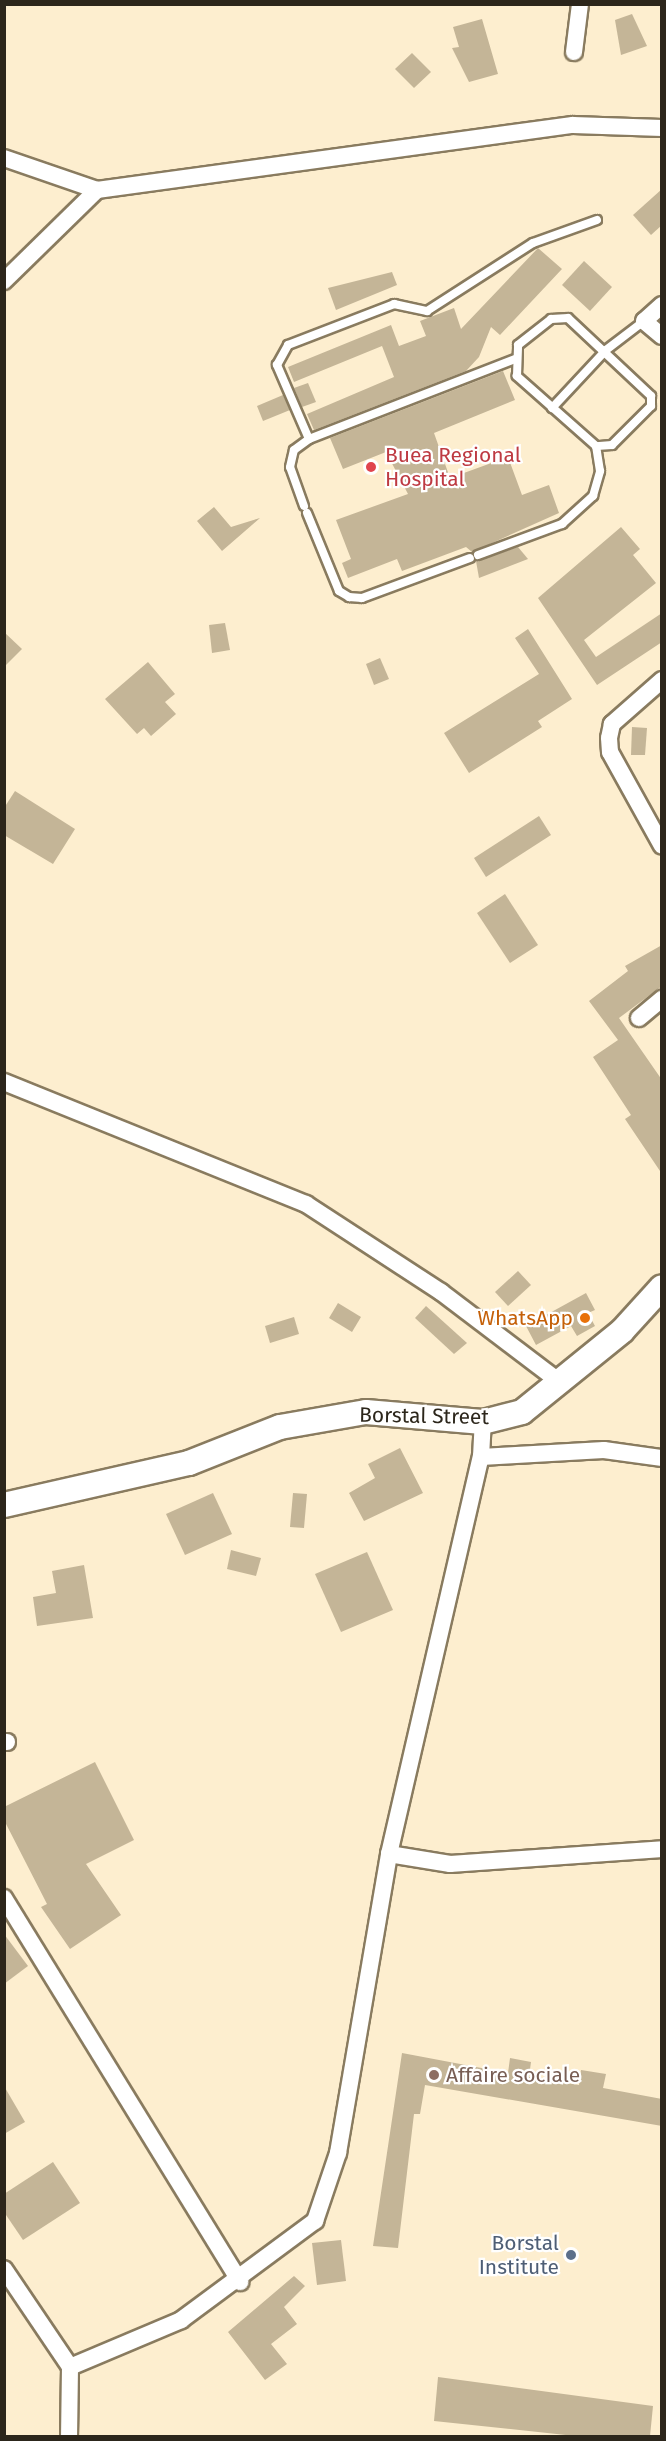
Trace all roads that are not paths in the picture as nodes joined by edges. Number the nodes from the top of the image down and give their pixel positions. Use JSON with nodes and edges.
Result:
{"nodes":[{"id":1,"x":580,"y":4,"type":"edge"},
{"id":2,"x":574,"y":52,"type":"dead end"},
{"id":3,"x":662,"y":128,"type":"edge"},
{"id":4,"x":4,"y":158,"type":"edge"},
{"id":5,"x":97,"y":190,"type":"junction"},
{"id":6,"x":597,"y":220,"type":"dead end"},
{"id":7,"x":4,"y":282,"type":"edge"},
{"id":8,"x":662,"y":305,"type":"edge"},
{"id":9,"x":644,"y":321,"type":"junction"},
{"id":10,"x":662,"y":336,"type":"edge"},
{"id":11,"x":606,"y":350,"type":"junction"},
{"id":12,"x":515,"y":359,"type":"junction"},
{"id":13,"x":552,"y":408,"type":"junction"},
{"id":14,"x":309,"y":439,"type":"junction"},
{"id":15,"x":596,"y":446,"type":"junction"},
{"id":16,"x":662,"y":680,"type":"edge"},
{"id":17,"x":662,"y":846,"type":"edge"},
{"id":18,"x":662,"y":999,"type":"edge"},
{"id":19,"x":639,"y":1018,"type":"dead end"},
{"id":20,"x":4,"y":1082,"type":"edge"},
{"id":21,"x":662,"y":1287,"type":"edge"},
{"id":22,"x":562,"y":1384,"type":"junction"},
{"id":23,"x":483,"y":1422,"type":"junction"},
{"id":24,"x":481,"y":1457,"type":"junction"},
{"id":25,"x":662,"y":1458,"type":"edge"},
{"id":26,"x":4,"y":1505,"type":"edge"},
{"id":27,"x":662,"y":1849,"type":"edge"},
{"id":28,"x":389,"y":1854,"type":"junction"},
{"id":29,"x":4,"y":1898,"type":"edge"},
{"id":30,"x":4,"y":2269,"type":"edge"},
{"id":31,"x":240,"y":2282,"type":"junction"},
{"id":32,"x":70,"y":2367,"type":"junction"},
{"id":33,"x":69,"y":2436,"type":"edge"}],
"edges":[{"from":1,"to":2,"type":"street"},
{"from":3,"to":5,"type":"street"},
{"from":4,"to":5,"type":"street"},
{"from":5,"to":7,"type":"street"},
{"from":6,"to":14,"type":"lane"},
{"from":8,"to":9,"type":"street"},
{"from":9,"to":10,"type":"street"},
{"from":9,"to":11,"type":"lane"},
{"from":11,"to":12,"type":"lane"},
{"from":11,"to":13,"type":"lane"},
{"from":11,"to":15,"type":"lane"},
{"from":12,"to":13,"type":"lane"},
{"from":12,"to":14,"type":"lane"},
{"from":13,"to":15,"type":"lane"},
{"from":14,"to":15,"type":"lane"},
{"from":16,"to":17,"type":"street"},
{"from":18,"to":19,"type":"street"},
{"from":20,"to":22,"type":"street"},
{"from":21,"to":22,"type":"street","name":"Borstal Street"},
{"from":22,"to":23,"type":"street","name":"Borstal Street"},
{"from":23,"to":24,"type":"street"},
{"from":23,"to":26,"type":"street","name":"Borstal Street"},
{"from":24,"to":25,"type":"street"},
{"from":24,"to":28,"type":"street"},
{"from":27,"to":28,"type":"street"},
{"from":28,"to":31,"type":"street"},
{"from":29,"to":31,"type":"street"},
{"from":30,"to":32,"type":"street"},
{"from":31,"to":32,"type":"street"},
{"from":32,"to":33,"type":"street"}]}
